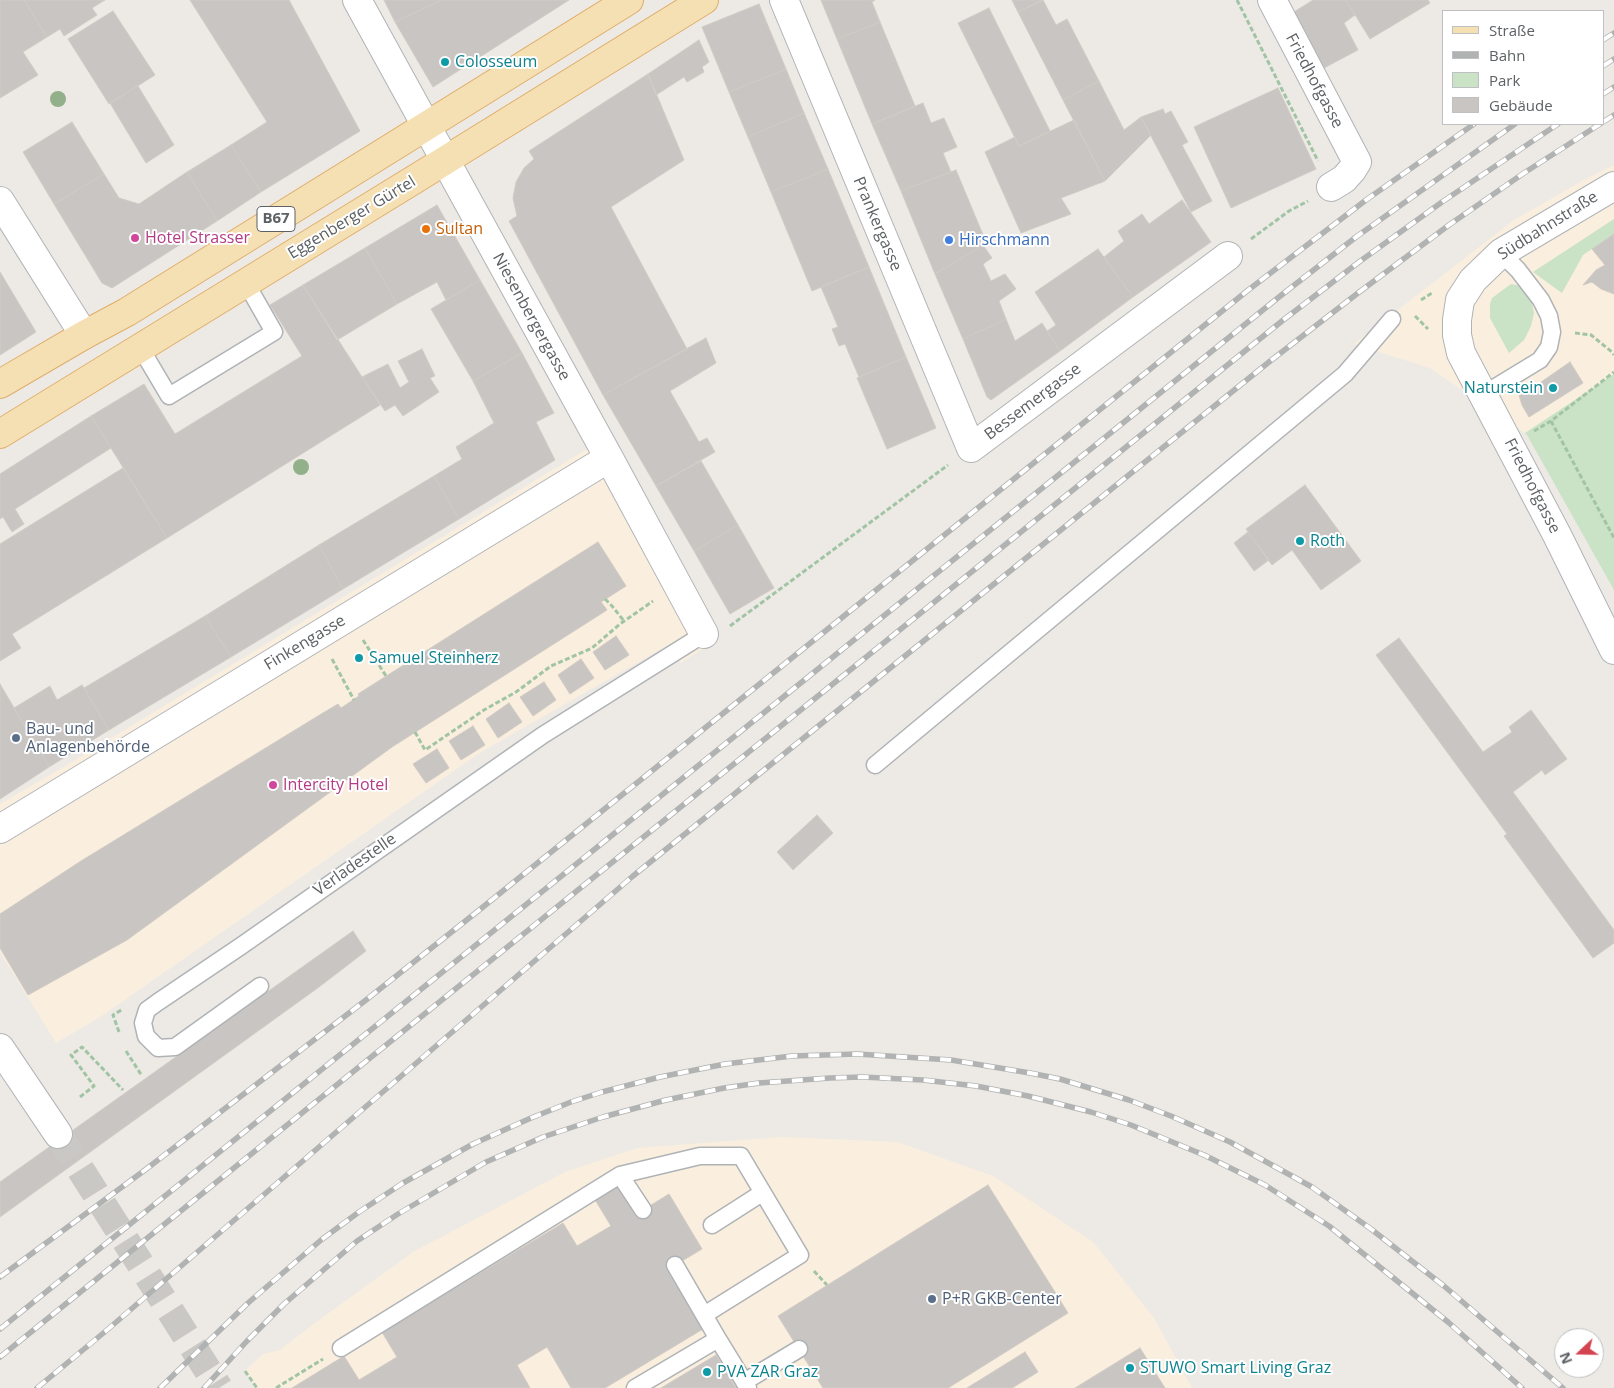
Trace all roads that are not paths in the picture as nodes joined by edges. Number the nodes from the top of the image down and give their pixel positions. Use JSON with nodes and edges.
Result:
{"nodes":[{"id":1,"x":357,"y":0,"type":"edge"},
{"id":2,"x":629,"y":0,"type":"edge"},
{"id":3,"x":704,"y":0,"type":"edge"},
{"id":4,"x":784,"y":0,"type":"edge"},
{"id":5,"x":1272,"y":0,"type":"edge"},
{"id":6,"x":426,"y":126,"type":"junction"},
{"id":7,"x":445,"y":160,"type":"junction"},
{"id":8,"x":1614,"y":186,"type":"edge"},
{"id":9,"x":1331,"y":187,"type":"road end"},
{"id":10,"x":0,"y":201,"type":"edge"},
{"id":11,"x":1502,"y":252,"type":"junction"},
{"id":12,"x":1228,"y":256,"type":"road end"},
{"id":13,"x":246,"y":283,"type":"junction"},
{"id":14,"x":1392,"y":319,"type":"road end"},
{"id":15,"x":1457,"y":320,"type":"joint"},
{"id":16,"x":84,"y":335,"type":"junction"},
{"id":17,"x":140,"y":347,"type":"junction"},
{"id":18,"x":0,"y":384,"type":"edge"},
{"id":19,"x":1484,"y":394,"type":"junction"},
{"id":20,"x":0,"y":434,"type":"edge"},
{"id":21,"x":971,"y":448,"type":"joint"},
{"id":22,"x":609,"y":458,"type":"junction"},
{"id":23,"x":704,"y":634,"type":"joint"},
{"id":24,"x":1614,"y":650,"type":"edge"},
{"id":25,"x":875,"y":765,"type":"dead end"},
{"id":26,"x":0,"y":829,"type":"edge"},
{"id":27,"x":260,"y":986,"type":"dead end"},
{"id":28,"x":0,"y":1048,"type":"edge"},
{"id":29,"x":58,"y":1134,"type":"tunnel mouth"},
{"id":30,"x":620,"y":1175,"type":"junction"},
{"id":31,"x":762,"y":1193,"type":"junction"},
{"id":32,"x":643,"y":1210,"type":"dead end"},
{"id":33,"x":712,"y":1225,"type":"dead end"},
{"id":34,"x":675,"y":1265,"type":"dead end"},
{"id":35,"x":704,"y":1315,"type":"junction"},
{"id":36,"x":718,"y":1339,"type":"junction"},
{"id":37,"x":341,"y":1348,"type":"road end"},
{"id":38,"x":799,"y":1349,"type":"dead end"},
{"id":39,"x":746,"y":1385,"type":"edge"},
{"id":40,"x":635,"y":1388,"type":"edge"}],
"edges":[{"from":1,"to":6,"type":"street","name":"Niesenbergergasse"},
{"from":2,"to":6,"type":"main road","number":"B67"},
{"from":3,"to":7,"type":"main road","name":"Eggenberger Gürtel","number":"B67"},
{"from":4,"to":21,"type":"street","name":"Prankergasse"},
{"from":5,"to":9,"type":"street","name":"Friedhofgasse"},
{"from":6,"to":7,"type":"street","name":"Niesenbergergasse"},
{"from":6,"to":16,"type":"main road","number":"B67"},
{"from":7,"to":13,"type":"main road","name":"Eggenberger Gürtel","number":"B67"},
{"from":7,"to":22,"type":"street","name":"Niesenbergergasse"},
{"from":8,"to":11,"type":"street","name":"Südbahnstraße"},
{"from":10,"to":16,"type":"street"},
{"from":11,"to":15,"type":"street","name":"Südbahnstraße"},
{"from":11,"to":19,"type":"lane"},
{"from":12,"to":21,"type":"street","name":"Bessemergasse"},
{"from":13,"to":17,"type":"main road","name":"Eggenberger Gürtel","number":"B67"},
{"from":13,"to":17,"type":"lane"},
{"from":14,"to":25,"type":"lane"},
{"from":15,"to":19,"type":"street","name":"Friedhofgasse"},
{"from":16,"to":18,"type":"main road","number":"B67"},
{"from":17,"to":20,"type":"main road","name":"Eggenberger Gürtel","number":"B67"},
{"from":19,"to":24,"type":"street","name":"Friedhofgasse"},
{"from":22,"to":23,"type":"street","name":"Niesenbergergasse"},
{"from":22,"to":26,"type":"street","name":"Finkengasse"},
{"from":23,"to":27,"type":"lane","name":"Verladestelle"},
{"from":28,"to":29,"type":"street"},
{"from":30,"to":31,"type":"lane"},
{"from":30,"to":32,"type":"lane"},
{"from":30,"to":37,"type":"lane"},
{"from":31,"to":33,"type":"lane"},
{"from":31,"to":35,"type":"lane"},
{"from":34,"to":35,"type":"lane"},
{"from":35,"to":36,"type":"lane"},
{"from":36,"to":39,"type":"lane"},
{"from":36,"to":40,"type":"lane"},
{"from":38,"to":39,"type":"lane"}]}
